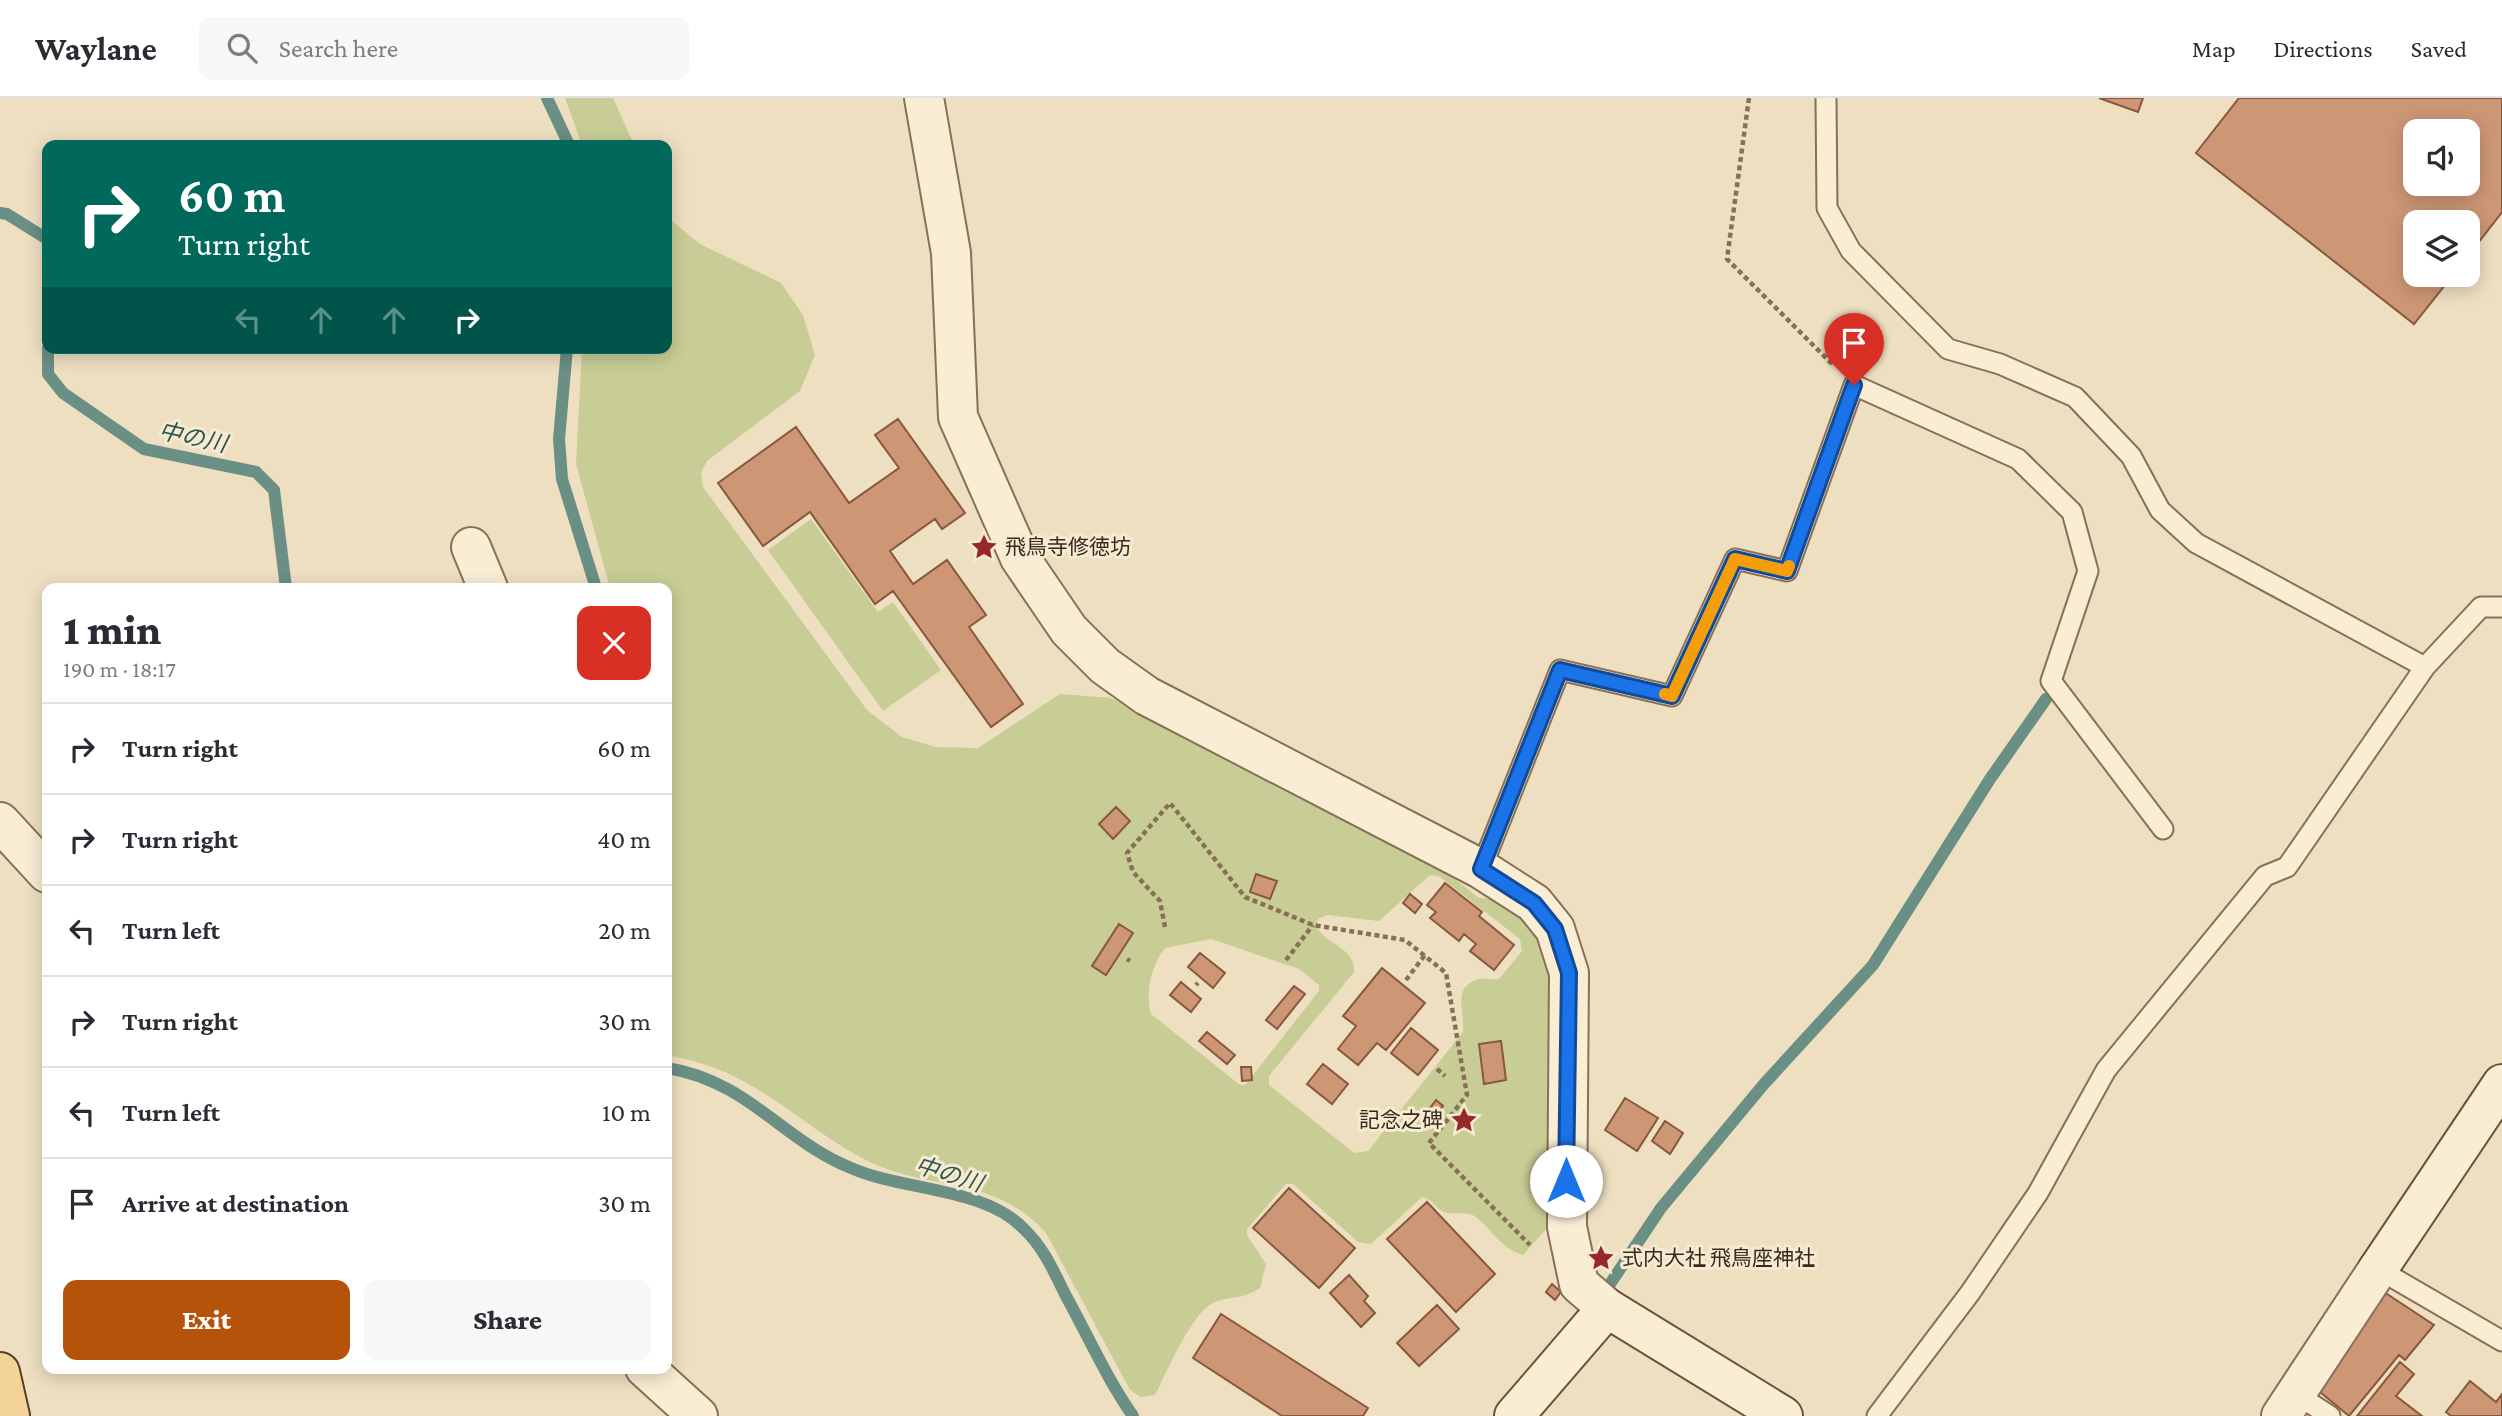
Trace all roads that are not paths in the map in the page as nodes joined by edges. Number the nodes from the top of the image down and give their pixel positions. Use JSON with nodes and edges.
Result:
{"nodes":[{"id":1,"x":923,"y":98,"type":"edge"},
{"id":2,"x":1826,"y":98,"type":"edge"},
{"id":3,"x":471,"y":547,"type":"dead end"},
{"id":4,"x":486,"y":583,"type":"edge"},
{"id":5,"x":2502,"y":607,"type":"edge"},
{"id":6,"x":2425,"y":667,"type":"junction"},
{"id":7,"x":0,"y":822,"type":"edge"},
{"id":8,"x":2163,"y":829,"type":"dead end"},
{"id":9,"x":42,"y":868,"type":"edge"},
{"id":10,"x":1481,"y":869,"type":"junction"},
{"id":11,"x":2502,"y":1084,"type":"edge"},
{"id":12,"x":2378,"y":1269,"type":"junction"},
{"id":13,"x":1607,"y":1308,"type":"junction"},
{"id":14,"x":2502,"y":1341,"type":"edge"},
{"id":15,"x":0,"y":1372,"type":"edge"},
{"id":16,"x":652,"y":1374,"type":"edge"},
{"id":17,"x":2288,"y":1405,"type":"edge"},
{"id":18,"x":10,"y":1416,"type":"edge"},
{"id":19,"x":698,"y":1416,"type":"edge"},
{"id":20,"x":1514,"y":1416,"type":"edge"},
{"id":21,"x":1783,"y":1416,"type":"edge"},
{"id":22,"x":1877,"y":1416,"type":"edge"},
{"id":23,"x":2330,"y":1416,"type":"edge"}],
"edges":[{"from":1,"to":10,"type":"street"},
{"from":2,"to":6,"type":"lane"},
{"from":3,"to":4,"type":"street"},
{"from":5,"to":6,"type":"lane"},
{"from":6,"to":22,"type":"lane"},
{"from":7,"to":9,"type":"street"},
{"from":8,"to":10,"type":"lane"},
{"from":10,"to":13,"type":"street"},
{"from":11,"to":12,"type":"street"},
{"from":12,"to":14,"type":"lane"},
{"from":12,"to":17,"type":"street"},
{"from":13,"to":20,"type":"street"},
{"from":13,"to":21,"type":"street"},
{"from":15,"to":18,"type":"main road"},
{"from":16,"to":19,"type":"street"},
{"from":17,"to":23,"type":"lane"}]}
